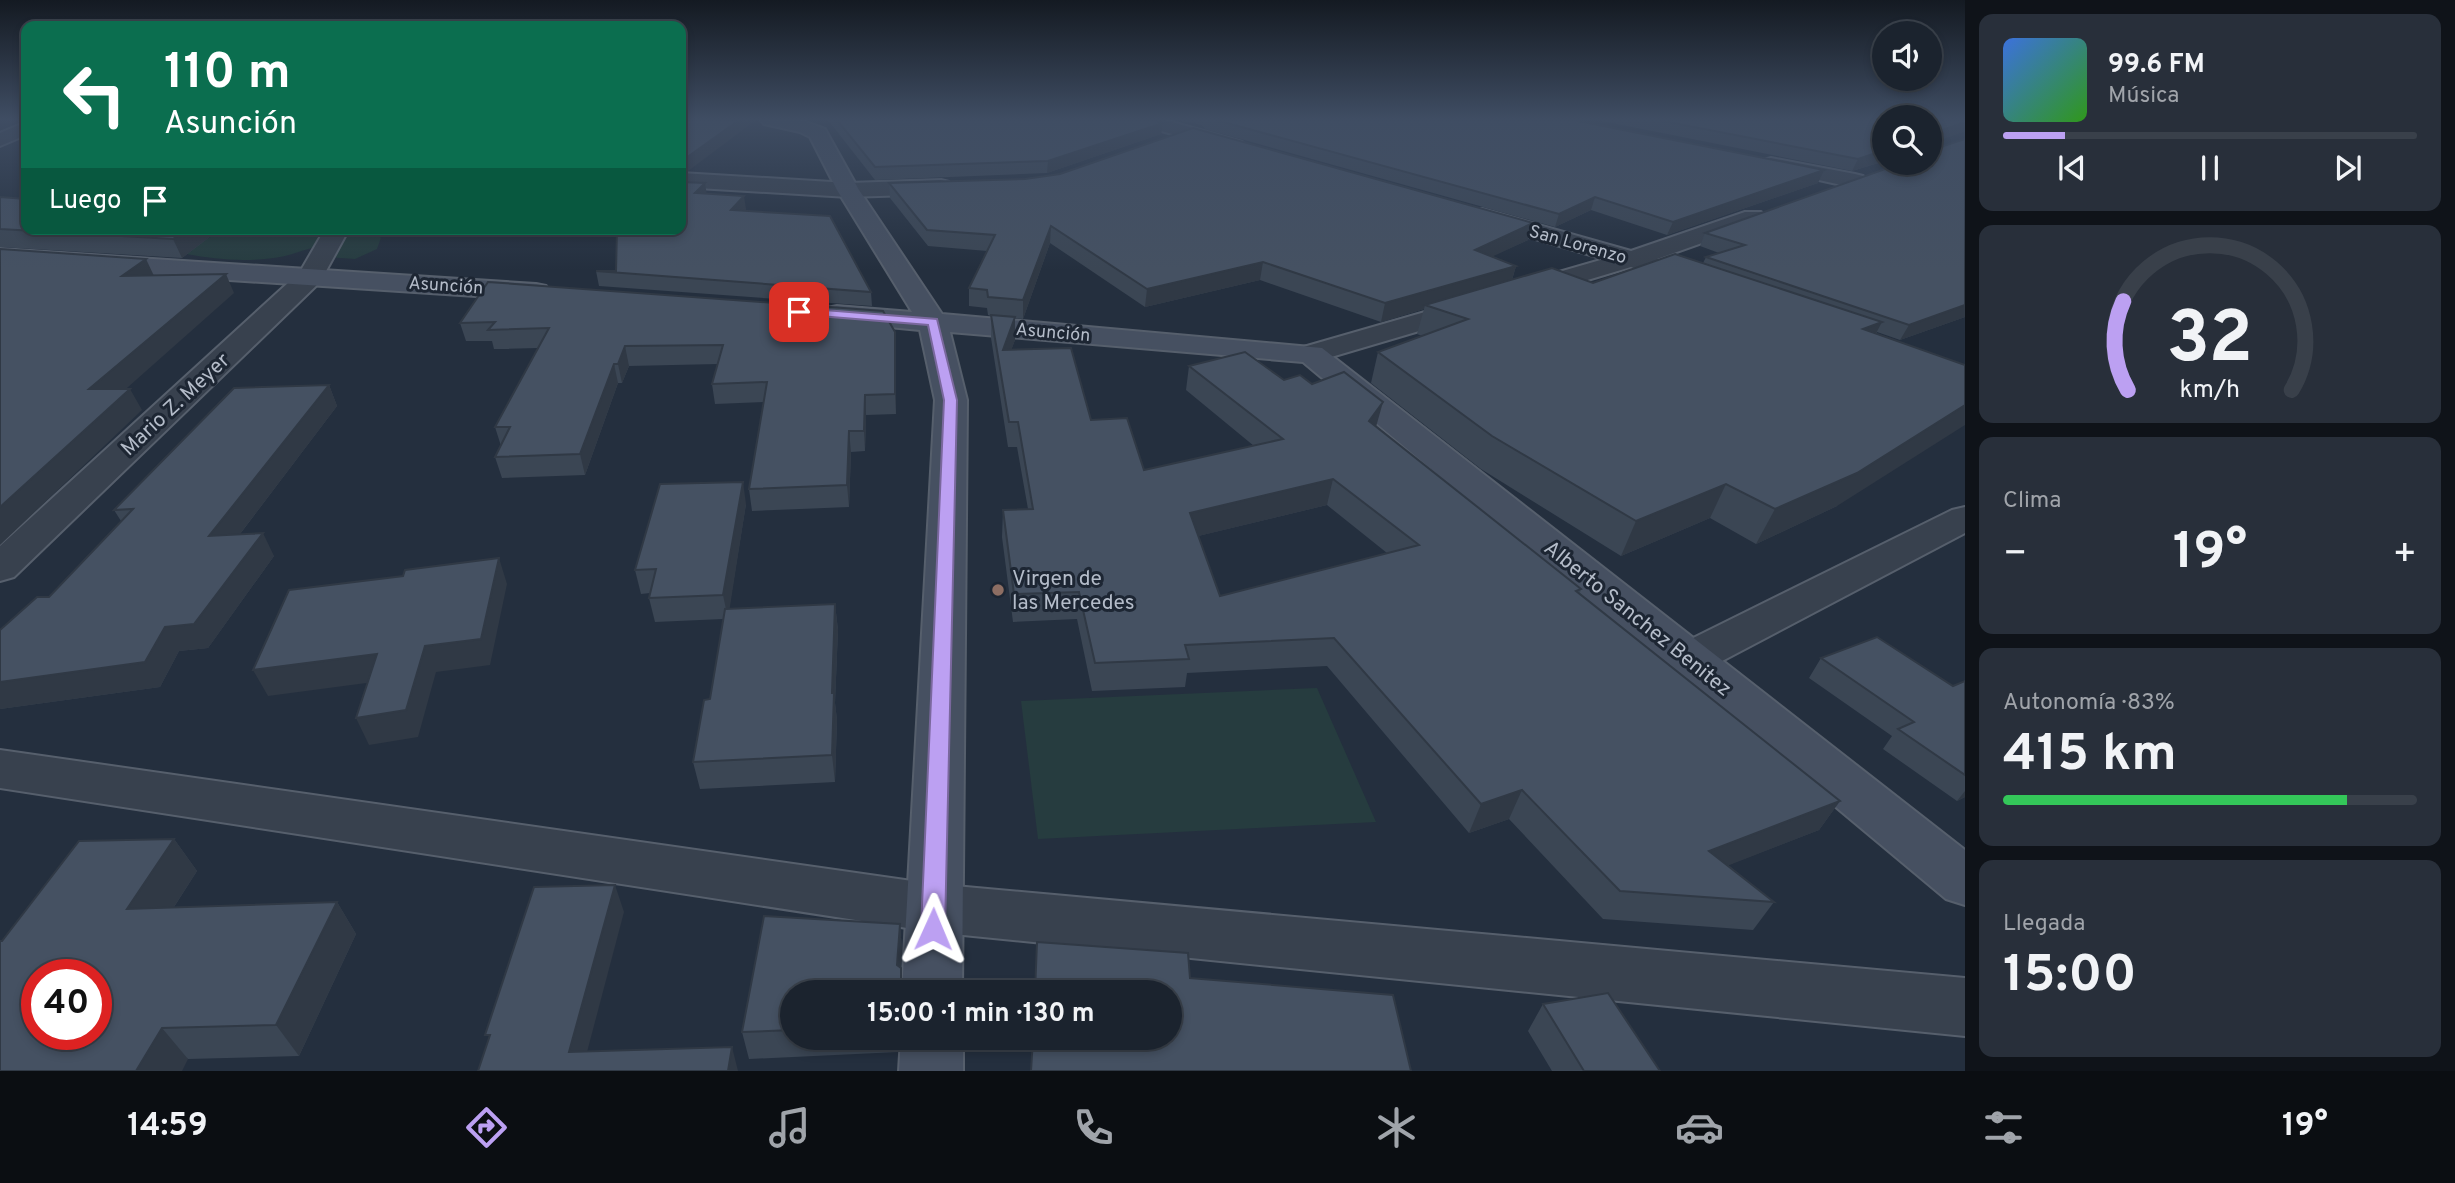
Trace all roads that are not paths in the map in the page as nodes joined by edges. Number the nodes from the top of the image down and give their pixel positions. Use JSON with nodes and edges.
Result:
{"nodes":[{"id":1,"x":837,"y":170,"type":"edge"},
{"id":2,"x":1800,"y":170,"type":"edge"},
{"id":3,"x":1872,"y":175,"type":"edge"},
{"id":4,"x":686,"y":180,"type":"edge"},
{"id":5,"x":1855,"y":181,"type":"junction"},
{"id":6,"x":957,"y":187,"type":"edge"},
{"id":7,"x":848,"y":190,"type":"junction"},
{"id":8,"x":1815,"y":195,"type":"edge"},
{"id":9,"x":1458,"y":209,"type":"edge"},
{"id":10,"x":1776,"y":209,"type":"edge"},
{"id":11,"x":334,"y":235,"type":"edge"},
{"id":12,"x":0,"y":257,"type":"edge"},
{"id":13,"x":1632,"y":259,"type":"junction"},
{"id":14,"x":311,"y":276,"type":"junction"},
{"id":15,"x":1722,"y":290,"type":"edge"},
{"id":16,"x":557,"y":293,"type":"edge"},
{"id":17,"x":808,"y":312,"type":"edge"},
{"id":18,"x":933,"y":321,"type":"junction"},
{"id":19,"x":1311,"y":354,"type":"junction"},
{"id":20,"x":1965,"y":518,"type":"edge"},
{"id":21,"x":0,"y":568,"type":"edge"},
{"id":22,"x":1689,"y":659,"type":"junction"},
{"id":23,"x":0,"y":769,"type":"edge"},
{"id":24,"x":1965,"y":882,"type":"edge"},
{"id":25,"x":933,"y":908,"type":"junction"},
{"id":26,"x":932,"y":980,"type":"edge"},
{"id":27,"x":1965,"y":1007,"type":"edge"},
{"id":28,"x":932,"y":1050,"type":"edge"},
{"id":29,"x":931,"y":1071,"type":"edge"}],
"edges":[{"from":1,"to":7,"type":"street"},
{"from":2,"to":5,"type":"street"},
{"from":3,"to":5,"type":"street"},
{"from":4,"to":7,"type":"street"},
{"from":5,"to":8,"type":"street"},
{"from":6,"to":7,"type":"street"},
{"from":7,"to":18,"type":"street"},
{"from":9,"to":13,"type":"street","name":"San Lorenzo"},
{"from":10,"to":13,"type":"street"},
{"from":11,"to":14,"type":"street","name":"Mario Z. Meyer"},
{"from":12,"to":14,"type":"street","name":"Asunción"},
{"from":13,"to":15,"type":"street","name":"San Lorenzo"},
{"from":13,"to":19,"type":"street"},
{"from":14,"to":16,"type":"street","name":"Asunción"},
{"from":14,"to":21,"type":"street","name":"Mario Z. Meyer"},
{"from":17,"to":18,"type":"street","name":"Asunción"},
{"from":18,"to":19,"type":"street","name":"Asunción"},
{"from":18,"to":25,"type":"street"},
{"from":19,"to":22,"type":"street","name":"Alberto Sanchez Benitez"},
{"from":20,"to":22,"type":"street"},
{"from":22,"to":24,"type":"street","name":"Alberto Sanchez Benitez"},
{"from":23,"to":25,"type":"street"},
{"from":25,"to":26,"type":"street"},
{"from":25,"to":27,"type":"street"},
{"from":28,"to":29,"type":"street"}]}
